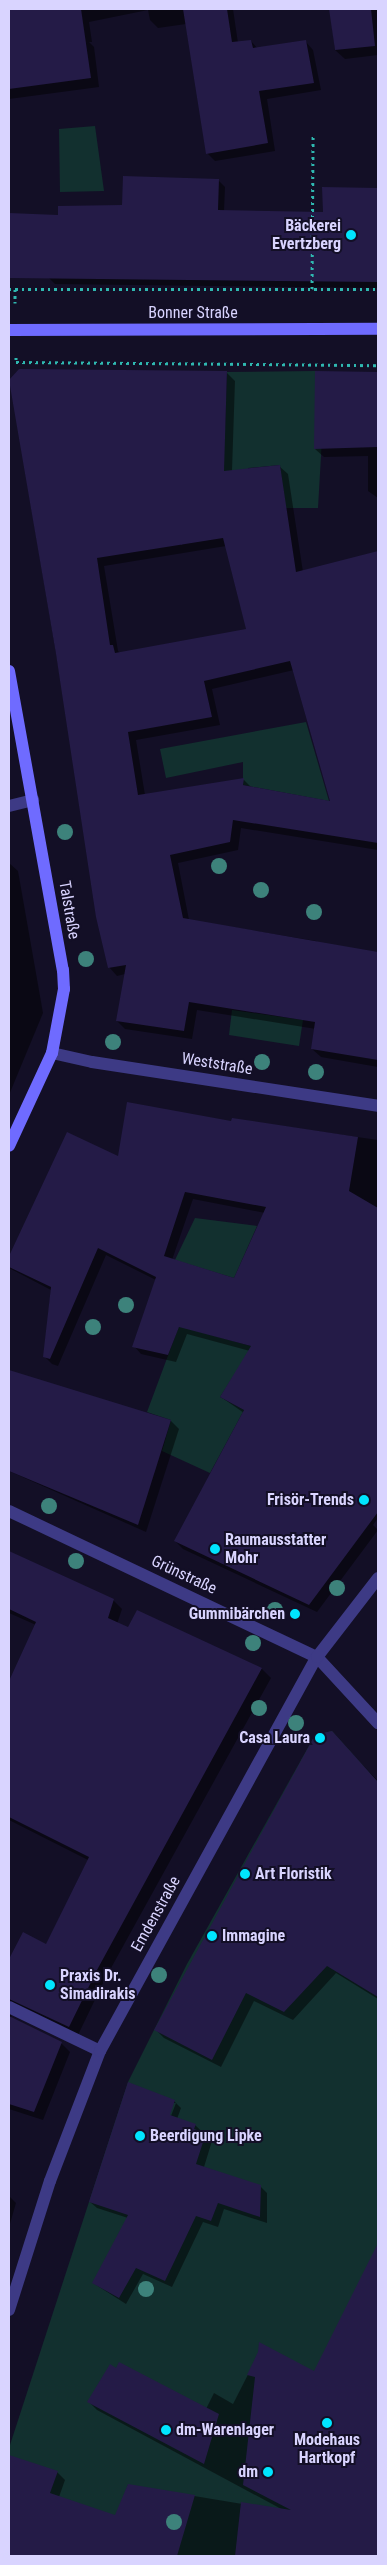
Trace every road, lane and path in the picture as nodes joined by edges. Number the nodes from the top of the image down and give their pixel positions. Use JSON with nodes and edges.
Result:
{"nodes":[{"id":1,"x":313,"y":134,"type":"dead end"},
{"id":2,"x":9,"y":289,"type":"edge"},
{"id":3,"x":312,"y":289,"type":"junction"},
{"id":4,"x":378,"y":290,"type":"edge"},
{"id":5,"x":378,"y":329,"type":"edge"},
{"id":6,"x":9,"y":330,"type":"edge"},
{"id":7,"x":16,"y":362,"type":"dead end"},
{"id":8,"x":378,"y":365,"type":"edge"},
{"id":9,"x":9,"y":671,"type":"edge"},
{"id":10,"x":33,"y":800,"type":"junction"},
{"id":11,"x":9,"y":806,"type":"edge"},
{"id":12,"x":52,"y":1053,"type":"junction"},
{"id":13,"x":378,"y":1106,"type":"edge"},
{"id":14,"x":9,"y":1146,"type":"edge"},
{"id":15,"x":9,"y":1511,"type":"edge"},
{"id":16,"x":378,"y":1578,"type":"edge"},
{"id":17,"x":318,"y":1657,"type":"junction"},
{"id":18,"x":378,"y":1723,"type":"edge"},
{"id":19,"x":9,"y":2007,"type":"edge"},
{"id":20,"x":100,"y":2051,"type":"junction"},
{"id":21,"x":9,"y":2310,"type":"edge"}],
"edges":[{"from":1,"to":3,"type":"path"},
{"from":2,"to":3,"type":"path"},
{"from":3,"to":4,"type":"path"},
{"from":5,"to":6,"type":"main road","name":"Bonner Straße"},
{"from":7,"to":8,"type":"path"},
{"from":9,"to":10,"type":"main road","name":"Talstraße"},
{"from":10,"to":11,"type":"street"},
{"from":10,"to":12,"type":"main road","name":"Talstraße"},
{"from":12,"to":13,"type":"street","name":"Weststraße"},
{"from":12,"to":14,"type":"main road","name":"Talstraße"},
{"from":15,"to":17,"type":"street","name":"Grünstraße"},
{"from":16,"to":17,"type":"street","name":"Emdenstraße"},
{"from":17,"to":18,"type":"street","name":"Grünstraße"},
{"from":17,"to":20,"type":"street","name":"Emdenstraße"},
{"from":19,"to":20,"type":"street"},
{"from":20,"to":21,"type":"street","name":"Emdenstraße"}]}
